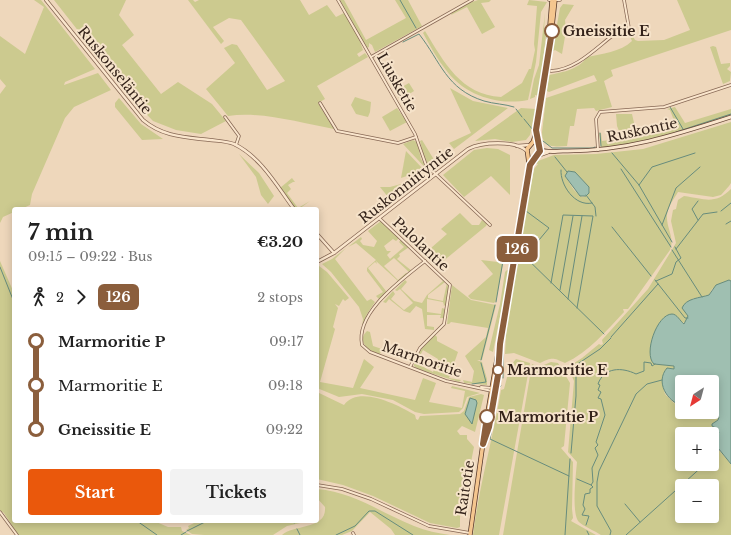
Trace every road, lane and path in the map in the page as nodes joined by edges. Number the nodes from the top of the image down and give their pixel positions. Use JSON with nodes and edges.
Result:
{"nodes":[{"id":1,"x":46,"y":0,"type":"edge"},
{"id":2,"x":338,"y":0,"type":"edge"},
{"id":3,"x":470,"y":0,"type":"edge"},
{"id":4,"x":552,"y":0,"type":"edge"},
{"id":5,"x":560,"y":0,"type":"edge"},
{"id":6,"x":624,"y":0,"type":"edge"},
{"id":7,"x":629,"y":28,"type":"dead end"},
{"id":8,"x":612,"y":36,"type":"dead end"},
{"id":9,"x":371,"y":57,"type":"junction"},
{"id":10,"x":549,"y":71,"type":"junction"},
{"id":11,"x":731,"y":85,"type":"edge"},
{"id":12,"x":320,"y":104,"type":"dead end"},
{"id":13,"x":225,"y":117,"type":"dead end"},
{"id":14,"x":731,"y":117,"type":"edge"},
{"id":15,"x":536,"y":130,"type":"junction"},
{"id":16,"x":416,"y":137,"type":"junction"},
{"id":17,"x":530,"y":145,"type":"junction"},
{"id":18,"x":236,"y":146,"type":"junction"},
{"id":19,"x":513,"y":146,"type":"junction"},
{"id":20,"x":539,"y":148,"type":"junction"},
{"id":21,"x":598,"y":150,"type":"junction"},
{"id":22,"x":554,"y":151,"type":"junction"},
{"id":23,"x":527,"y":153,"type":"junction"},
{"id":24,"x":536,"y":156,"type":"junction"},
{"id":25,"x":529,"y":169,"type":"junction"},
{"id":26,"x":435,"y":174,"type":"junction"},
{"id":27,"x":292,"y":207,"type":"edge"},
{"id":28,"x":379,"y":218,"type":"junction"},
{"id":29,"x":490,"y":225,"type":"dead end"},
{"id":30,"x":319,"y":236,"type":"edge"},
{"id":31,"x":334,"y":253,"type":"junction"},
{"id":32,"x":319,"y":261,"type":"edge"},
{"id":33,"x":425,"y":261,"type":"junction"},
{"id":34,"x":410,"y":367,"type":"junction"},
{"id":35,"x":493,"y":390,"type":"junction"},
{"id":36,"x":319,"y":485,"type":"edge"},
{"id":37,"x":0,"y":512,"type":"edge"},
{"id":38,"x":470,"y":534,"type":"edge"},
{"id":39,"x":17,"y":535,"type":"edge"}],
"edges":[{"from":1,"to":18,"type":"street","name":"Ruskonseläntie"},
{"from":2,"to":9,"type":"street","name":"Liusketie"},
{"from":3,"to":9,"type":"street"},
{"from":4,"to":5,"type":"street"},
{"from":4,"to":10,"type":"main road"},
{"from":6,"to":7,"type":"street"},
{"from":8,"to":10,"type":"street"},
{"from":9,"to":16,"type":"street","name":"Liusketie"},
{"from":10,"to":15,"type":"main road"},
{"from":11,"to":21,"type":"street"},
{"from":12,"to":16,"type":"street"},
{"from":13,"to":18,"type":"street"},
{"from":14,"to":21,"type":"main road","name":"Ruskontie"},
{"from":15,"to":17,"type":"main road"},
{"from":15,"to":20,"type":"main road"},
{"from":16,"to":26,"type":"street","name":"Liusketie"},
{"from":17,"to":19,"type":"street","name":"Ruskonniityntie"},
{"from":17,"to":20,"type":"main road"},
{"from":17,"to":23,"type":"main road"},
{"from":18,"to":27,"type":"street","name":"Ruskonseläntie"},
{"from":19,"to":23,"type":"street","name":"Ruskonniityntie"},
{"from":19,"to":26,"type":"street","name":"Ruskonniityntie"},
{"from":20,"to":22,"type":"main road","name":"Ruskontie"},
{"from":20,"to":24,"type":"main road","name":"Raitotie"},
{"from":21,"to":22,"type":"main road","name":"Ruskontie"},
{"from":22,"to":24,"type":"main road","name":"Ruskontie"},
{"from":23,"to":24,"type":"main road"},
{"from":23,"to":25,"type":"main road","name":"Raitotie"},
{"from":24,"to":25,"type":"main road","name":"Raitotie"},
{"from":25,"to":35,"type":"main road","name":"Raitotie"},
{"from":26,"to":28,"type":"street","name":"Ruskonniityntie"},
{"from":26,"to":29,"type":"street","name":"Liusketie"},
{"from":28,"to":31,"type":"street","name":"Ruskonniityntie"},
{"from":28,"to":33,"type":"street","name":"Palolantie"},
{"from":30,"to":31,"type":"street"},
{"from":31,"to":32,"type":"street","name":"Ruskonniityntie"},
{"from":33,"to":34,"type":"street","name":"Palolantie"},
{"from":33,"to":34,"type":"street","name":"Marmoritie"},
{"from":34,"to":35,"type":"street","name":"Marmoritie"},
{"from":35,"to":38,"type":"main road","name":"Raitotie"},
{"from":36,"to":38,"type":"street"},
{"from":37,"to":39,"type":"street"}]}
